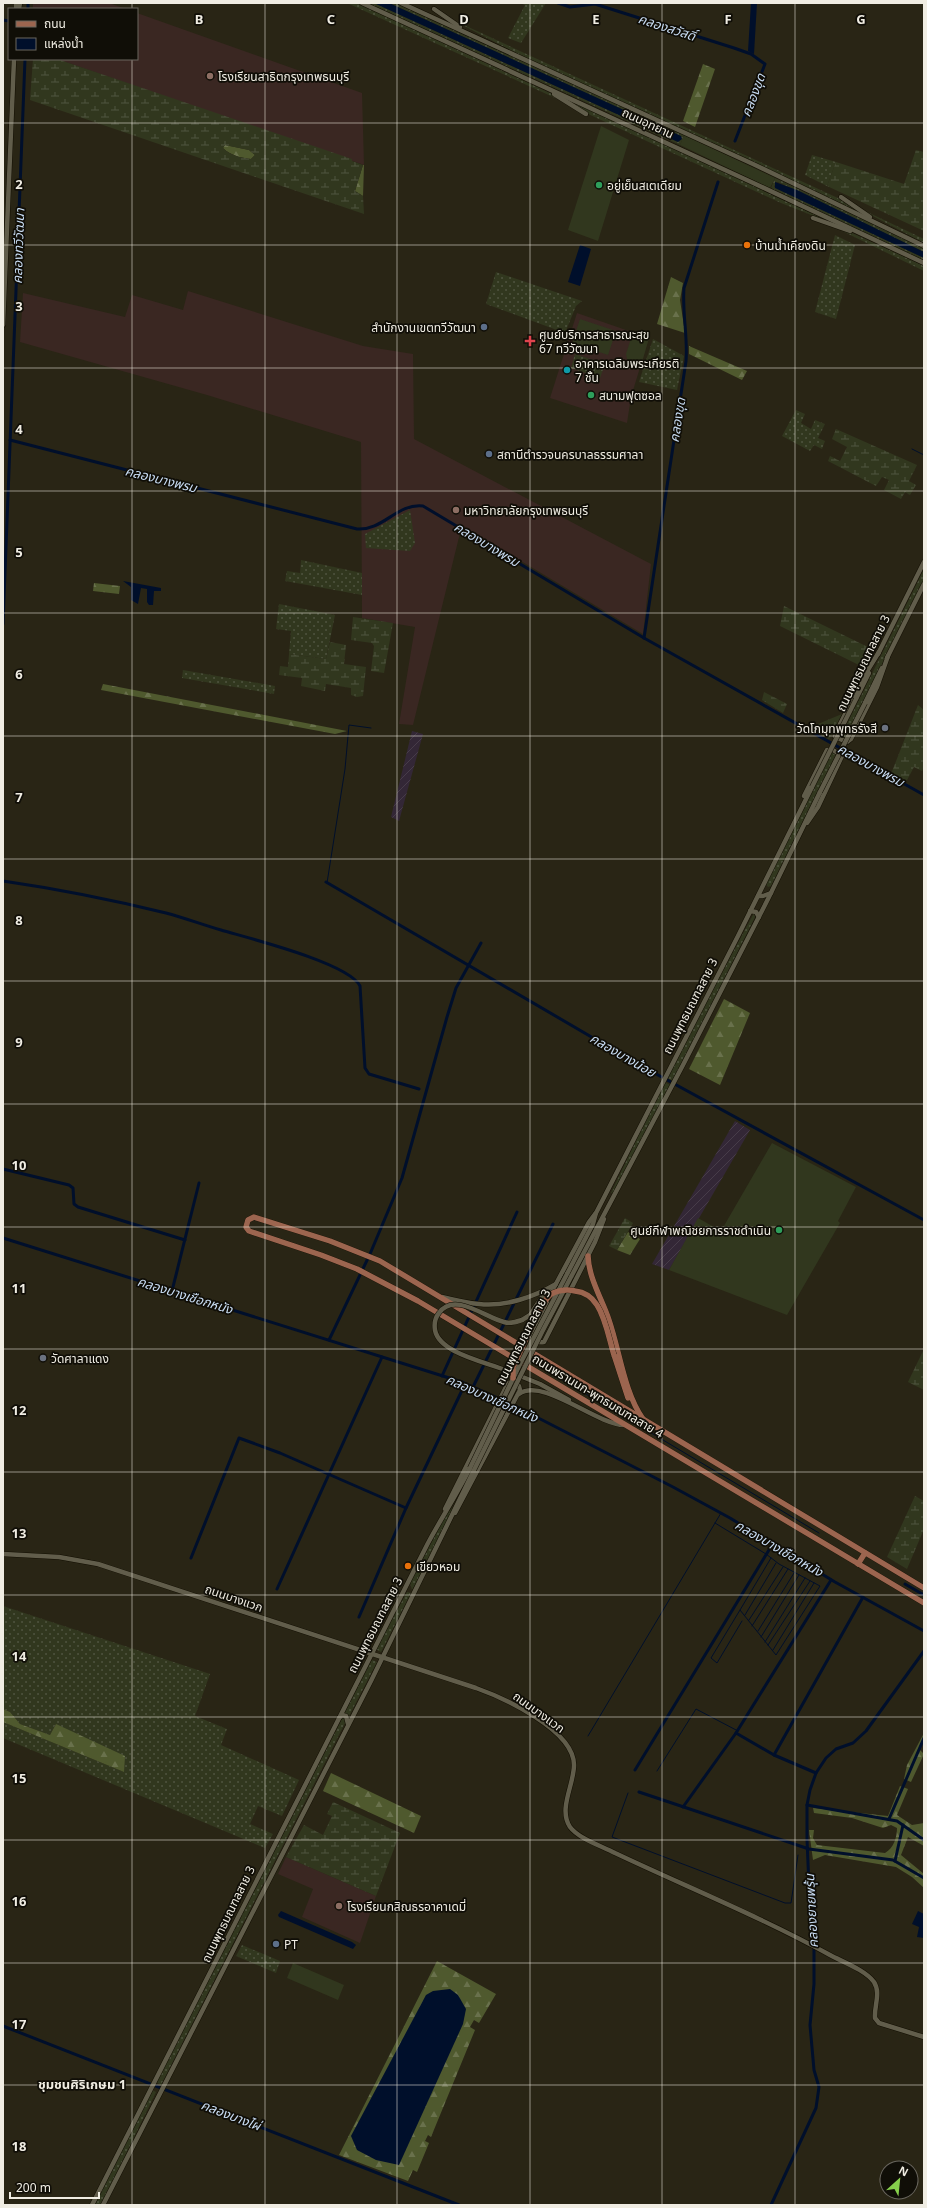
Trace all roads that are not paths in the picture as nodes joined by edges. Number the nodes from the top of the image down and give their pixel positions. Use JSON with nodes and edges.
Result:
{"nodes":[{"id":1,"x":362,"y":3,"type":"edge"},
{"id":2,"x":401,"y":3,"type":"edge"},
{"id":3,"x":434,"y":9,"type":"dead end"},
{"id":4,"x":472,"y":35,"type":"junction"},
{"id":5,"x":14,"y":60,"type":"edge"},
{"id":6,"x":548,"y":88,"type":"junction"},
{"id":7,"x":586,"y":114,"type":"dead end"},
{"id":8,"x":840,"y":197,"type":"dead end"},
{"id":9,"x":813,"y":218,"type":"dead end"},
{"id":10,"x":879,"y":224,"type":"junction"},
{"id":11,"x":865,"y":236,"type":"junction"},
{"id":12,"x":924,"y":246,"type":"edge"},
{"id":13,"x":924,"y":263,"type":"edge"},
{"id":14,"x":3,"y":326,"type":"edge"},
{"id":15,"x":924,"y":562,"type":"edge"},
{"id":16,"x":924,"y":584,"type":"edge"},
{"id":17,"x":879,"y":652,"type":"junction"},
{"id":18,"x":888,"y":656,"type":"junction"},
{"id":19,"x":793,"y":823,"type":"junction"},
{"id":20,"x":802,"y":829,"type":"junction"},
{"id":21,"x":764,"y":884,"type":"junction"},
{"id":22,"x":772,"y":891,"type":"junction"},
{"id":23,"x":758,"y":896,"type":"junction"},
{"id":24,"x":768,"y":899,"type":"junction"},
{"id":25,"x":754,"y":904,"type":"junction"},
{"id":26,"x":750,"y":911,"type":"junction"},
{"id":27,"x":759,"y":917,"type":"junction"},
{"id":28,"x":608,"y":1190,"type":"junction"},
{"id":29,"x":616,"y":1194,"type":"junction"},
{"id":30,"x":596,"y":1213,"type":"junction"},
{"id":31,"x":604,"y":1217,"type":"junction"},
{"id":32,"x":588,"y":1256,"type":"junction"},
{"id":33,"x":569,"y":1276,"type":"junction"},
{"id":34,"x":557,"y":1283,"type":"junction"},
{"id":35,"x":547,"y":1289,"type":"junction"},
{"id":36,"x":440,"y":1297,"type":"junction"},
{"id":37,"x":513,"y":1378,"type":"junction"},
{"id":38,"x":516,"y":1397,"type":"junction"},
{"id":39,"x":637,"y":1410,"type":"junction"},
{"id":40,"x":598,"y":1418,"type":"junction"},
{"id":41,"x":646,"y":1422,"type":"junction"},
{"id":42,"x":624,"y":1425,"type":"junction"},
{"id":43,"x":472,"y":1469,"type":"junction"},
{"id":44,"x":444,"y":1512,"type":"junction"},
{"id":45,"x":453,"y":1516,"type":"junction"},
{"id":46,"x":865,"y":1553,"type":"junction"},
{"id":47,"x":3,"y":1554,"type":"edge"},
{"id":48,"x":858,"y":1564,"type":"junction"},
{"id":49,"x":408,"y":1584,"type":"junction"},
{"id":50,"x":417,"y":1588,"type":"junction"},
{"id":51,"x":924,"y":1588,"type":"edge"},
{"id":52,"x":924,"y":1603,"type":"edge"},
{"id":53,"x":371,"y":1654,"type":"junction"},
{"id":54,"x":382,"y":1658,"type":"junction"},
{"id":55,"x":338,"y":1719,"type":"junction"},
{"id":56,"x":348,"y":1724,"type":"junction"},
{"id":57,"x":924,"y":2038,"type":"edge"},
{"id":58,"x":92,"y":2205,"type":"edge"},
{"id":59,"x":103,"y":2205,"type":"edge"}],
"edges":[{"from":1,"to":6,"type":"main road","name":"ถนนอุทยาน"},
{"from":2,"to":4,"type":"main road","name":"ถนนอุทยาน"},
{"from":3,"to":4,"type":"main road"},
{"from":4,"to":10,"type":"main road","name":"ถนนอุทยาน"},
{"from":5,"to":14,"type":"main road"},
{"from":6,"to":7,"type":"main road"},
{"from":6,"to":11,"type":"main road","name":"ถนนอุทยาน"},
{"from":8,"to":10,"type":"main road"},
{"from":9,"to":11,"type":"main road"},
{"from":10,"to":12,"type":"main road","name":"ถนนอุทยาน"},
{"from":11,"to":13,"type":"main road","name":"ถนนอุทยาน"},
{"from":15,"to":17,"type":"main road","name":"ถนนพุทธมณฑลสาย 3"},
{"from":16,"to":18,"type":"main road","name":"ถนนพุทธมณฑลสาย 3"},
{"from":17,"to":18,"type":"main road"},
{"from":17,"to":19,"type":"main road","name":"ถนนพุทธมณฑลสาย 3","bridge":true},
{"from":18,"to":20,"type":"main road","name":"ถนนพุทธมณฑลสาย 3","bridge":true},
{"from":19,"to":20,"type":"main road"},
{"from":19,"to":21,"type":"main road","name":"ถนนพุทธมณฑลสาย 3"},
{"from":20,"to":22,"type":"main road","name":"ถนนพุทธมณฑลสาย 3"},
{"from":21,"to":22,"type":"main road"},
{"from":21,"to":23,"type":"main road","name":"ถนนพุทธมณฑลสาย 3"},
{"from":22,"to":23,"type":"main road"},
{"from":22,"to":24,"type":"main road","name":"ถนนพุทธมณฑลสาย 3"},
{"from":23,"to":25,"type":"main road","name":"ถนนพุทธมณฑลสาย 3"},
{"from":24,"to":25,"type":"main road"},
{"from":24,"to":27,"type":"main road","name":"ถนนพุทธมณฑลสาย 3"},
{"from":25,"to":26,"type":"main road","name":"ถนนพุทธมณฑลสาย 3"},
{"from":26,"to":27,"type":"main road"},
{"from":26,"to":28,"type":"main road","name":"ถนนพุทธมณฑลสาย 3"},
{"from":27,"to":29,"type":"main road","name":"ถนนพุทธมณฑลสาย 3"},
{"from":28,"to":29,"type":"main road"},
{"from":28,"to":30,"type":"main road","name":"ถนนพุทธมณฑลสาย 3"},
{"from":29,"to":31,"type":"main road","name":"ถนนพุทธมณฑลสาย 3"},
{"from":30,"to":33,"type":"main road","name":"ถนนพุทธมณฑลสาย 3"},
{"from":30,"to":34,"type":"main road"},
{"from":31,"to":32,"type":"main road"},
{"from":31,"to":33,"type":"main road","name":"ถนนพุทธมณฑลสาย 3"},
{"from":32,"to":34,"type":"main road"},
{"from":32,"to":39,"type":"main road"},
{"from":33,"to":37,"type":"main road","name":"ถนนพุทธมณฑลสาย 3","bridge":true},
{"from":33,"to":43,"type":"main road","name":"ถนนพุทธมณฑลสาย 3","bridge":true},
{"from":34,"to":35,"type":"main road"},
{"from":35,"to":36,"type":"main road"},
{"from":35,"to":40,"type":"main road","bridge":true},
{"from":36,"to":41,"type":"main road","name":"ถนนพรานนก-พุทธมณฑลสาย 4"},
{"from":36,"to":42,"type":"main road","name":"ถนนพรานนก-พุทธมณฑลสาย 4"},
{"from":37,"to":39,"type":"main road","bridge":true},
{"from":37,"to":43,"type":"main road","name":"ถนนพุทธมณฑลสาย 3","bridge":true},
{"from":38,"to":40,"type":"main road"},
{"from":38,"to":44,"type":"main road","bridge":true},
{"from":38,"to":45,"type":"main road"},
{"from":39,"to":41,"type":"main road"},
{"from":40,"to":42,"type":"main road"},
{"from":41,"to":46,"type":"main road","name":"ถนนพรานนก-พุทธมณฑลสาย 4"},
{"from":42,"to":48,"type":"main road","name":"ถนนพรานนก-พุทธมณฑลสาย 4"},
{"from":43,"to":44,"type":"main road","name":"ถนนพุทธมณฑลสาย 3"},
{"from":43,"to":45,"type":"main road","name":"ถนนพุทธมณฑลสาย 3"},
{"from":44,"to":49,"type":"main road","name":"ถนนพุทธมณฑลสาย 3"},
{"from":45,"to":50,"type":"main road","name":"ถนนพุทธมณฑลสาย 3"},
{"from":46,"to":48,"type":"main road"},
{"from":46,"to":51,"type":"main road","name":"ถนนพรานนก-พุทธมณฑลสาย 4"},
{"from":47,"to":53,"type":"main road","name":"ถนนบางแวก"},
{"from":48,"to":52,"type":"main road","name":"ถนนพรานนก-พุทธมณฑลสาย 4"},
{"from":49,"to":50,"type":"main road"},
{"from":49,"to":53,"type":"main road","name":"ถนนพุทธมณฑลสาย 3"},
{"from":50,"to":54,"type":"main road","name":"ถนนพุทธมณฑลสาย 3"},
{"from":53,"to":54,"type":"main road","name":"ถนนบางแวก"},
{"from":53,"to":55,"type":"main road","name":"ถนนพุทธมณฑลสาย 3"},
{"from":54,"to":56,"type":"main road","name":"ถนนพุทธมณฑลสาย 3"},
{"from":54,"to":57,"type":"main road","name":"ถนนบางแวก"},
{"from":55,"to":56,"type":"main road"},
{"from":55,"to":58,"type":"main road","name":"ถนนพุทธมณฑลสาย 3"},
{"from":56,"to":59,"type":"main road","name":"ถนนพุทธมณฑลสาย 3"}]}
